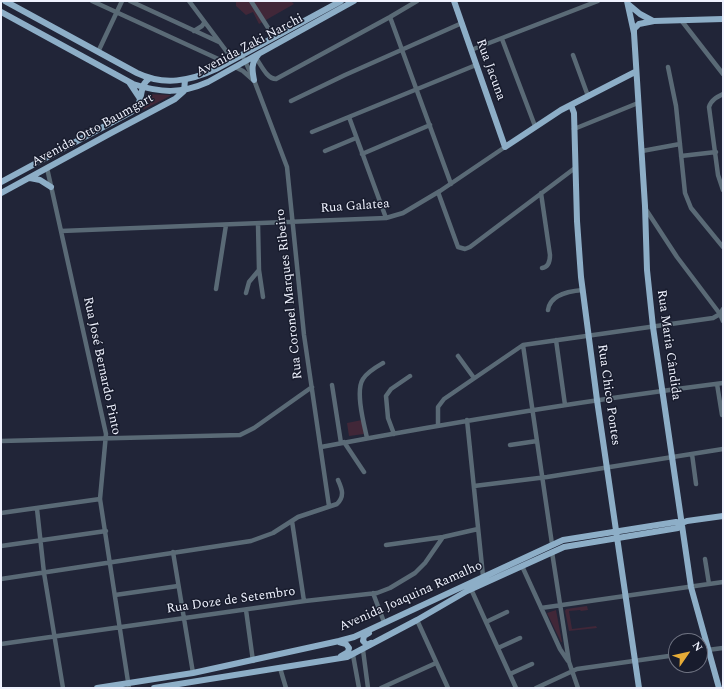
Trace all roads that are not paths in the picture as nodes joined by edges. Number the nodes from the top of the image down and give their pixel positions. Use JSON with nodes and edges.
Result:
{"nodes":[{"id":1,"x":7,"y":1,"type":"edge"},
{"id":2,"x":92,"y":1,"type":"edge"},
{"id":3,"x":122,"y":1,"type":"edge"},
{"id":4,"x":130,"y":1,"type":"edge"},
{"id":5,"x":189,"y":1,"type":"edge"},
{"id":6,"x":251,"y":1,"type":"edge"},
{"id":7,"x":341,"y":1,"type":"edge"},
{"id":8,"x":354,"y":1,"type":"edge"},
{"id":9,"x":417,"y":1,"type":"edge"},
{"id":10,"x":454,"y":1,"type":"edge"},
{"id":11,"x":598,"y":1,"type":"edge"},
{"id":12,"x":628,"y":3,"type":"edge"},
{"id":13,"x":15,"y":7,"type":"junction"},
{"id":14,"x":1,"y":12,"type":"edge"},
{"id":15,"x":25,"y":12,"type":"junction"},
{"id":16,"x":116,"y":13,"type":"junction"},
{"id":17,"x":390,"y":17,"type":"junction"},
{"id":18,"x":12,"y":18,"type":"junction"},
{"id":19,"x":723,"y":19,"type":"edge"},
{"id":20,"x":681,"y":20,"type":"junction"},
{"id":21,"x":654,"y":21,"type":"junction"},
{"id":22,"x":19,"y":22,"type":"junction"},
{"id":23,"x":204,"y":23,"type":"junction"},
{"id":24,"x":462,"y":24,"type":"junction"},
{"id":25,"x":194,"y":31,"type":"junction"},
{"id":26,"x":634,"y":33,"type":"junction"},
{"id":27,"x":272,"y":34,"type":"dead end"},
{"id":28,"x":502,"y":39,"type":"junction"},
{"id":29,"x":219,"y":42,"type":"junction"},
{"id":30,"x":402,"y":50,"type":"junction"},
{"id":31,"x":471,"y":50,"type":"junction"},
{"id":32,"x":98,"y":52,"type":"junction"},
{"id":33,"x":242,"y":55,"type":"junction"},
{"id":34,"x":572,"y":55,"type":"dead end"},
{"id":35,"x":257,"y":56,"type":"junction"},
{"id":36,"x":230,"y":62,"type":"junction"},
{"id":37,"x":245,"y":62,"type":"junction"},
{"id":38,"x":476,"y":65,"type":"junction"},
{"id":39,"x":235,"y":67,"type":"junction"},
{"id":40,"x":668,"y":67,"type":"dead end"},
{"id":41,"x":635,"y":72,"type":"junction"},
{"id":42,"x":136,"y":73,"type":"junction"},
{"id":43,"x":723,"y":74,"type":"edge"},
{"id":44,"x":150,"y":78,"type":"junction"},
{"id":45,"x":185,"y":80,"type":"junction"},
{"id":46,"x":254,"y":80,"type":"junction"},
{"id":47,"x":130,"y":82,"type":"junction"},
{"id":48,"x":142,"y":87,"type":"junction"},
{"id":49,"x":416,"y":89,"type":"junction"},
{"id":50,"x":184,"y":90,"type":"junction"},
{"id":51,"x":723,"y":94,"type":"edge"},
{"id":52,"x":588,"y":96,"type":"junction"},
{"id":53,"x":141,"y":100,"type":"junction"},
{"id":54,"x":291,"y":101,"type":"dead end"},
{"id":55,"x":638,"y":103,"type":"junction"},
{"id":56,"x":571,"y":105,"type":"junction"},
{"id":57,"x":349,"y":117,"type":"junction"},
{"id":58,"x":430,"y":125,"type":"junction"},
{"id":59,"x":535,"y":126,"type":"junction"},
{"id":60,"x":574,"y":128,"type":"junction"},
{"id":61,"x":312,"y":132,"type":"dead end"},
{"id":62,"x":356,"y":138,"type":"junction"},
{"id":63,"x":680,"y":144,"type":"junction"},
{"id":64,"x":506,"y":146,"type":"junction"},
{"id":65,"x":325,"y":151,"type":"dead end"},
{"id":66,"x":642,"y":151,"type":"junction"},
{"id":67,"x":716,"y":152,"type":"junction"},
{"id":68,"x":56,"y":153,"type":"junction"},
{"id":69,"x":362,"y":154,"type":"junction"},
{"id":70,"x":682,"y":156,"type":"junction"},
{"id":71,"x":47,"y":168,"type":"junction"},
{"id":72,"x":575,"y":168,"type":"junction"},
{"id":73,"x":30,"y":178,"type":"junction"},
{"id":74,"x":1,"y":183,"type":"edge"},
{"id":75,"x":450,"y":184,"type":"junction"},
{"id":76,"x":51,"y":187,"type":"junction"},
{"id":77,"x":723,"y":190,"type":"edge"},
{"id":78,"x":438,"y":192,"type":"junction"},
{"id":79,"x":2,"y":193,"type":"edge"},
{"id":80,"x":540,"y":193,"type":"junction"},
{"id":81,"x":645,"y":208,"type":"junction"},
{"id":82,"x":386,"y":218,"type":"junction"},
{"id":83,"x":293,"y":222,"type":"junction"},
{"id":84,"x":258,"y":224,"type":"junction"},
{"id":85,"x":226,"y":225,"type":"junction"},
{"id":86,"x":646,"y":226,"type":"junction"},
{"id":87,"x":658,"y":228,"type":"junction"},
{"id":88,"x":61,"y":231,"type":"junction"},
{"id":89,"x":723,"y":247,"type":"edge"},
{"id":90,"x":542,"y":268,"type":"dead end"},
{"id":91,"x":259,"y":270,"type":"junction"},
{"id":92,"x":216,"y":289,"type":"dead end"},
{"id":93,"x":583,"y":290,"type":"junction"},
{"id":94,"x":246,"y":293,"type":"dead end"},
{"id":95,"x":264,"y":297,"type":"dead end"},
{"id":96,"x":723,"y":309,"type":"edge"},
{"id":97,"x":548,"y":310,"type":"dead end"},
{"id":98,"x":720,"y":314,"type":"junction"},
{"id":99,"x":723,"y":320,"type":"edge"},
{"id":100,"x":653,"y":327,"type":"junction"},
{"id":101,"x":589,"y":336,"type":"junction"},
{"id":102,"x":556,"y":340,"type":"junction"},
{"id":103,"x":523,"y":345,"type":"junction"},
{"id":104,"x":458,"y":356,"type":"dead end"},
{"id":105,"x":383,"y":363,"type":"dead end"},
{"id":106,"x":410,"y":376,"type":"dead end"},
{"id":107,"x":474,"y":378,"type":"junction"},
{"id":108,"x":723,"y":383,"type":"edge"},
{"id":109,"x":717,"y":384,"type":"junction"},
{"id":110,"x":332,"y":385,"type":"dead end"},
{"id":111,"x":312,"y":387,"type":"junction"},
{"id":112,"x":662,"y":391,"type":"junction"},
{"id":113,"x":597,"y":400,"type":"junction"},
{"id":114,"x":566,"y":405,"type":"junction"},
{"id":115,"x":533,"y":411,"type":"junction"},
{"id":116,"x":722,"y":415,"type":"dead end"},
{"id":117,"x":467,"y":420,"type":"junction"},
{"id":118,"x":438,"y":425,"type":"junction"},
{"id":119,"x":394,"y":434,"type":"junction"},
{"id":120,"x":106,"y":438,"type":"junction"},
{"id":121,"x":367,"y":438,"type":"junction"},
{"id":122,"x":1,"y":441,"type":"edge"},
{"id":123,"x":537,"y":441,"type":"junction"},
{"id":124,"x":343,"y":443,"type":"junction"},
{"id":125,"x":510,"y":445,"type":"dead end"},
{"id":126,"x":321,"y":447,"type":"junction"},
{"id":127,"x":723,"y":449,"type":"edge"},
{"id":128,"x":692,"y":454,"type":"junction"},
{"id":129,"x":672,"y":456,"type":"junction"},
{"id":130,"x":607,"y":467,"type":"junction"},
{"id":131,"x":364,"y":472,"type":"dead end"},
{"id":132,"x":542,"y":477,"type":"junction"},
{"id":133,"x":338,"y":480,"type":"dead end"},
{"id":134,"x":696,"y":484,"type":"dead end"},
{"id":135,"x":474,"y":486,"type":"junction"},
{"id":136,"x":100,"y":498,"type":"junction"},
{"id":137,"x":330,"y":506,"type":"junction"},
{"id":138,"x":37,"y":508,"type":"junction"},
{"id":139,"x":1,"y":513,"type":"edge"},
{"id":140,"x":723,"y":516,"type":"edge"},
{"id":141,"x":292,"y":520,"type":"junction"},
{"id":142,"x":682,"y":523,"type":"junction"},
{"id":143,"x":478,"y":529,"type":"junction"},
{"id":144,"x":106,"y":531,"type":"junction"},
{"id":145,"x":617,"y":531,"type":"junction"},
{"id":146,"x":443,"y":537,"type":"junction"},
{"id":147,"x":618,"y":538,"type":"junction"},
{"id":148,"x":41,"y":540,"type":"junction"},
{"id":149,"x":552,"y":544,"type":"junction"},
{"id":150,"x":386,"y":545,"type":"dead end"},
{"id":151,"x":1,"y":546,"type":"edge"},
{"id":152,"x":173,"y":552,"type":"junction"},
{"id":153,"x":552,"y":552,"type":"junction"},
{"id":154,"x":705,"y":559,"type":"dead end"},
{"id":155,"x":110,"y":562,"type":"junction"},
{"id":156,"x":522,"y":566,"type":"junction"},
{"id":157,"x":44,"y":573,"type":"junction"},
{"id":158,"x":483,"y":576,"type":"junction"},
{"id":159,"x":1,"y":579,"type":"edge"},
{"id":160,"x":723,"y":582,"type":"edge"},
{"id":161,"x":709,"y":584,"type":"junction"},
{"id":162,"x":178,"y":586,"type":"junction"},
{"id":163,"x":691,"y":587,"type":"junction"},
{"id":164,"x":471,"y":589,"type":"junction"},
{"id":165,"x":373,"y":593,"type":"junction"},
{"id":166,"x":115,"y":595,"type":"junction"},
{"id":167,"x":626,"y":596,"type":"junction"},
{"id":168,"x":304,"y":601,"type":"junction"},
{"id":169,"x":560,"y":604,"type":"junction"},
{"id":170,"x":541,"y":608,"type":"junction"},
{"id":171,"x":246,"y":610,"type":"junction"},
{"id":172,"x":508,"y":612,"type":"dead end"},
{"id":173,"x":184,"y":619,"type":"junction"},
{"id":174,"x":417,"y":620,"type":"junction"},
{"id":175,"x":486,"y":622,"type":"junction"},
{"id":176,"x":382,"y":624,"type":"junction"},
{"id":177,"x":120,"y":628,"type":"junction"},
{"id":178,"x":54,"y":636,"type":"junction"},
{"id":179,"x":520,"y":638,"type":"dead end"},
{"id":180,"x":339,"y":642,"type":"junction"},
{"id":181,"x":377,"y":642,"type":"junction"},
{"id":182,"x":1,"y":644,"type":"edge"},
{"id":183,"x":498,"y":648,"type":"junction"},
{"id":184,"x":723,"y":648,"type":"edge"},
{"id":185,"x":363,"y":650,"type":"junction"},
{"id":186,"x":709,"y":650,"type":"junction"},
{"id":187,"x":282,"y":655,"type":"junction"},
{"id":188,"x":353,"y":655,"type":"junction"},
{"id":189,"x":668,"y":656,"type":"edge"},
{"id":190,"x":253,"y":661,"type":"junction"},
{"id":191,"x":323,"y":661,"type":"junction"},
{"id":192,"x":636,"y":661,"type":"junction"},
{"id":193,"x":569,"y":662,"type":"junction"},
{"id":194,"x":436,"y":663,"type":"junction"},
{"id":195,"x":532,"y":664,"type":"dead end"},
{"id":196,"x":280,"y":668,"type":"junction"},
{"id":197,"x":270,"y":669,"type":"junction"},
{"id":198,"x":572,"y":672,"type":"junction"},
{"id":199,"x":193,"y":673,"type":"junction"},
{"id":200,"x":510,"y":674,"type":"junction"},
{"id":201,"x":129,"y":686,"type":"edge"},
{"id":202,"x":446,"y":687,"type":"edge"},
{"id":203,"x":63,"y":688,"type":"edge"},
{"id":204,"x":97,"y":688,"type":"edge"},
{"id":205,"x":154,"y":688,"type":"edge"},
{"id":206,"x":286,"y":688,"type":"edge"},
{"id":207,"x":359,"y":688,"type":"edge"},
{"id":208,"x":368,"y":688,"type":"edge"},
{"id":209,"x":381,"y":688,"type":"edge"},
{"id":210,"x":516,"y":688,"type":"edge"},
{"id":211,"x":536,"y":688,"type":"edge"},
{"id":212,"x":578,"y":688,"type":"edge"},
{"id":213,"x":640,"y":688,"type":"edge"},
{"id":214,"x":719,"y":688,"type":"edge"}],
"edges":[{"from":1,"to":13,"type":"main road","name":"Avenida Zaki Narchi"},
{"from":2,"to":16,"type":"street"},
{"from":3,"to":16,"type":"street"},
{"from":4,"to":25,"type":"street"},
{"from":5,"to":23,"type":"street"},
{"from":6,"to":27,"type":"street"},
{"from":7,"to":33,"type":"main road","name":"Avenida Zaki Narchi"},
{"from":8,"to":35,"type":"main road","name":"Avenida Zaki Narchi"},
{"from":9,"to":17,"type":"street"},
{"from":10,"to":24,"type":"main road","name":"Rua Jacuna"},
{"from":11,"to":28,"type":"street"},
{"from":12,"to":21,"type":"main road"},
{"from":12,"to":26,"type":"main road","name":"Rua Maria Cândida"},
{"from":13,"to":15,"type":"main road","name":"Avenida Zaki Narchi"},
{"from":13,"to":18,"type":"main road"},
{"from":14,"to":18,"type":"main road","name":"Avenida Zaki Narchi"},
{"from":15,"to":22,"type":"main road"},
{"from":15,"to":32,"type":"main road","name":"Avenida Zaki Narchi"},
{"from":16,"to":32,"type":"street"},
{"from":16,"to":36,"type":"street"},
{"from":17,"to":30,"type":"street"},
{"from":17,"to":35,"type":"street"},
{"from":18,"to":22,"type":"main road","name":"Avenida Zaki Narchi"},
{"from":19,"to":20,"type":"main road"},
{"from":20,"to":21,"type":"main road"},
{"from":20,"to":43,"type":"street"},
{"from":21,"to":26,"type":"main road"},
{"from":22,"to":47,"type":"main road","name":"Avenida Zaki Narchi"},
{"from":23,"to":25,"type":"street"},
{"from":23,"to":29,"type":"street"},
{"from":24,"to":30,"type":"street"},
{"from":24,"to":31,"type":"main road","name":"Rua Jacuna"},
{"from":25,"to":29,"type":"street"},
{"from":26,"to":41,"type":"main road","name":"Rua Maria Cândida"},
{"from":28,"to":31,"type":"street"},
{"from":28,"to":59,"type":"street"},
{"from":29,"to":36,"type":"street"},
{"from":30,"to":49,"type":"street"},
{"from":30,"to":54,"type":"street"},
{"from":31,"to":38,"type":"main road","name":"Rua Jacuna"},
{"from":32,"to":42,"type":"main road","name":"Avenida Zaki Narchi"},
{"from":33,"to":36,"type":"main road","name":"Avenida Zaki Narchi"},
{"from":33,"to":37,"type":"street","name":"Rua Coronel Marques Ribeiro"},
{"from":34,"to":52,"type":"street"},
{"from":35,"to":37,"type":"main road","name":"Avenida Zaki Narchi"},
{"from":35,"to":46,"type":"main road"},
{"from":36,"to":45,"type":"main road","name":"Avenida Zaki Narchi"},
{"from":37,"to":39,"type":"main road","name":"Avenida Zaki Narchi"},
{"from":37,"to":46,"type":"street","name":"Rua Coronel Marques Ribeiro"},
{"from":38,"to":49,"type":"street"},
{"from":38,"to":64,"type":"main road","name":"Rua Jacuna"},
{"from":39,"to":46,"type":"street"},
{"from":39,"to":50,"type":"main road","name":"Avenida Zaki Narchi"},
{"from":40,"to":63,"type":"street"},
{"from":41,"to":52,"type":"main road","name":"Rua Galatea"},
{"from":41,"to":55,"type":"main road","name":"Rua Maria Cândida"},
{"from":42,"to":44,"type":"main road","name":"Avenida Zaki Narchi"},
{"from":42,"to":47,"type":"main road"},
{"from":44,"to":45,"type":"main road","name":"Avenida Zaki Narchi"},
{"from":44,"to":48,"type":"main road"},
{"from":45,"to":50,"type":"main road"},
{"from":46,"to":83,"type":"street","name":"Rua Coronel Marques Ribeiro"},
{"from":47,"to":48,"type":"main road","name":"Avenida Zaki Narchi"},
{"from":47,"to":53,"type":"main road"},
{"from":48,"to":50,"type":"main road","name":"Avenida Zaki Narchi"},
{"from":48,"to":53,"type":"main road","name":"Avenida Otto Baumgart"},
{"from":49,"to":57,"type":"street"},
{"from":49,"to":58,"type":"street"},
{"from":50,"to":71,"type":"main road","name":"Avenida Otto Baumgart"},
{"from":51,"to":67,"type":"street"},
{"from":52,"to":56,"type":"main road","name":"Rua Galatea"},
{"from":53,"to":68,"type":"main road","name":"Avenida Otto Baumgart"},
{"from":55,"to":60,"type":"street"},
{"from":55,"to":66,"type":"main road","name":"Rua Maria Cândida"},
{"from":56,"to":59,"type":"main road","name":"Rua Galatea"},
{"from":56,"to":60,"type":"main road","name":"Rua Chico Pontes"},
{"from":57,"to":61,"type":"street"},
{"from":57,"to":62,"type":"street"},
{"from":58,"to":69,"type":"street"},
{"from":58,"to":75,"type":"street"},
{"from":59,"to":64,"type":"main road","name":"Rua Galatea"},
{"from":60,"to":72,"type":"main road","name":"Rua Chico Pontes"},
{"from":62,"to":65,"type":"street"},
{"from":62,"to":69,"type":"street"},
{"from":63,"to":66,"type":"street"},
{"from":63,"to":70,"type":"street"},
{"from":64,"to":75,"type":"street","name":"Rua Galatea"},
{"from":66,"to":81,"type":"main road","name":"Rua Maria Cândida"},
{"from":67,"to":70,"type":"street"},
{"from":67,"to":77,"type":"street"},
{"from":68,"to":71,"type":"main road"},
{"from":68,"to":74,"type":"main road","name":"Avenida Otto Baumgart"},
{"from":69,"to":82,"type":"street"},
{"from":70,"to":89,"type":"street"},
{"from":71,"to":73,"type":"main road","name":"Avenida Otto Baumgart"},
{"from":71,"to":76,"type":"street","name":"Rua José Bernardo Pinto"},
{"from":72,"to":80,"type":"street"},
{"from":72,"to":93,"type":"main road","name":"Rua Chico Pontes"},
{"from":73,"to":76,"type":"main road"},
{"from":73,"to":79,"type":"main road","name":"Avenida Otto Baumgart"},
{"from":74,"to":79,"type":"main road"},
{"from":75,"to":78,"type":"street","name":"Rua Galatea"},
{"from":76,"to":88,"type":"street","name":"Rua José Bernardo Pinto"},
{"from":78,"to":80,"type":"street"},
{"from":78,"to":82,"type":"street","name":"Rua Galatea"},
{"from":80,"to":90,"type":"street"},
{"from":81,"to":86,"type":"main road","name":"Rua Maria Cândida"},
{"from":81,"to":87,"type":"street"},
{"from":82,"to":83,"type":"street","name":"Rua Galatea"},
{"from":83,"to":84,"type":"street","name":"Rua Galatea"},
{"from":83,"to":111,"type":"street","name":"Rua Coronel Marques Ribeiro"},
{"from":84,"to":85,"type":"street","name":"Rua Galatea"},
{"from":84,"to":91,"type":"street"},
{"from":85,"to":88,"type":"street","name":"Rua Galatea"},
{"from":85,"to":92,"type":"street"},
{"from":86,"to":87,"type":"street"},
{"from":86,"to":100,"type":"main road","name":"Rua Maria Cândida"},
{"from":87,"to":98,"type":"street"},
{"from":88,"to":120,"type":"street","name":"Rua José Bernardo Pinto"},
{"from":91,"to":94,"type":"street"},
{"from":91,"to":95,"type":"street"},
{"from":93,"to":97,"type":"street"},
{"from":93,"to":101,"type":"main road","name":"Rua Chico Pontes"},
{"from":96,"to":98,"type":"street"},
{"from":98,"to":99,"type":"street"},
{"from":98,"to":100,"type":"street"},
{"from":100,"to":101,"type":"street"},
{"from":100,"to":112,"type":"main road","name":"Rua Maria Cândida"},
{"from":101,"to":102,"type":"street"},
{"from":101,"to":113,"type":"main road","name":"Rua Chico Pontes"},
{"from":102,"to":103,"type":"street"},
{"from":102,"to":114,"type":"street"},
{"from":103,"to":107,"type":"street"},
{"from":103,"to":115,"type":"street"},
{"from":104,"to":107,"type":"street"},
{"from":105,"to":121,"type":"street"},
{"from":106,"to":119,"type":"street"},
{"from":107,"to":118,"type":"street"},
{"from":108,"to":109,"type":"street"},
{"from":109,"to":112,"type":"street"},
{"from":109,"to":116,"type":"street"},
{"from":110,"to":124,"type":"street"},
{"from":111,"to":120,"type":"street","name":"Rua Coronel Marques Ribeiro"},
{"from":111,"to":126,"type":"street"},
{"from":112,"to":113,"type":"street"},
{"from":112,"to":129,"type":"main road","name":"Rua Maria Cândida"},
{"from":113,"to":114,"type":"street"},
{"from":113,"to":130,"type":"main road","name":"Rua Chico Pontes"},
{"from":114,"to":115,"type":"street"},
{"from":115,"to":117,"type":"street"},
{"from":115,"to":123,"type":"street"},
{"from":117,"to":118,"type":"street"},
{"from":117,"to":135,"type":"street"},
{"from":118,"to":119,"type":"street"},
{"from":119,"to":121,"type":"street"},
{"from":120,"to":122,"type":"street","name":"Rua Coronel Marques Ribeiro"},
{"from":120,"to":136,"type":"street","name":"Rua José Bernardo Pinto"},
{"from":121,"to":124,"type":"street"},
{"from":123,"to":125,"type":"street"},
{"from":123,"to":132,"type":"street"},
{"from":124,"to":126,"type":"street"},
{"from":124,"to":131,"type":"street"},
{"from":126,"to":137,"type":"street"},
{"from":127,"to":128,"type":"street"},
{"from":128,"to":129,"type":"street"},
{"from":128,"to":134,"type":"street"},
{"from":129,"to":130,"type":"street"},
{"from":129,"to":142,"type":"main road","name":"Rua Maria Cândida"},
{"from":130,"to":132,"type":"street"},
{"from":130,"to":145,"type":"main road","name":"Rua Chico Pontes"},
{"from":132,"to":135,"type":"street"},
{"from":132,"to":149,"type":"street"},
{"from":133,"to":137,"type":"street"},
{"from":135,"to":143,"type":"street"},
{"from":136,"to":138,"type":"street"},
{"from":136,"to":144,"type":"street","name":"Rua José Bernardo Pinto"},
{"from":137,"to":141,"type":"street"},
{"from":138,"to":139,"type":"street"},
{"from":138,"to":148,"type":"street"},
{"from":140,"to":142,"type":"main road","name":"Avenida Joaquina Ramalho"},
{"from":141,"to":152,"type":"street"},
{"from":141,"to":168,"type":"street"},
{"from":142,"to":145,"type":"main road","name":"Avenida Joaquina Ramalho"},
{"from":142,"to":147,"type":"main road","name":"Avenida Joaquina Ramalho"},
{"from":142,"to":163,"type":"main road","name":"Rua Maria Cândida"},
{"from":143,"to":146,"type":"street"},
{"from":143,"to":158,"type":"street"},
{"from":144,"to":148,"type":"street"},
{"from":144,"to":155,"type":"street","name":"Rua José Bernardo Pinto"},
{"from":145,"to":147,"type":"main road","name":"Rua Chico Pontes"},
{"from":145,"to":149,"type":"main road","name":"Avenida Joaquina Ramalho"},
{"from":146,"to":150,"type":"street"},
{"from":146,"to":165,"type":"street","name":"Rua Doze de Setembro"},
{"from":147,"to":153,"type":"main road","name":"Avenida Joaquina Ramalho"},
{"from":147,"to":167,"type":"main road","name":"Rua Chico Pontes"},
{"from":148,"to":151,"type":"street"},
{"from":148,"to":157,"type":"street"},
{"from":149,"to":158,"type":"main road","name":"Avenida Joaquina Ramalho"},
{"from":152,"to":155,"type":"street"},
{"from":152,"to":162,"type":"street"},
{"from":153,"to":156,"type":"main road","name":"Avenida Joaquina Ramalho"},
{"from":153,"to":169,"type":"street"},
{"from":154,"to":161,"type":"street"},
{"from":155,"to":157,"type":"street"},
{"from":155,"to":166,"type":"street","name":"Rua José Bernardo Pinto"},
{"from":156,"to":164,"type":"main road","name":"Avenida Joaquina Ramalho"},
{"from":156,"to":170,"type":"street"},
{"from":157,"to":159,"type":"street"},
{"from":157,"to":178,"type":"street"},
{"from":158,"to":176,"type":"main road","name":"Avenida Joaquina Ramalho"},
{"from":160,"to":161,"type":"street"},
{"from":161,"to":163,"type":"street"},
{"from":162,"to":166,"type":"street"},
{"from":162,"to":173,"type":"street"},
{"from":163,"to":167,"type":"street"},
{"from":163,"to":186,"type":"main road","name":"Rua Maria Cândida"},
{"from":164,"to":174,"type":"main road","name":"Avenida Joaquina Ramalho"},
{"from":164,"to":175,"type":"street"},
{"from":165,"to":168,"type":"street","name":"Rua Doze de Setembro"},
{"from":165,"to":176,"type":"street"},
{"from":166,"to":177,"type":"street","name":"Rua José Bernardo Pinto"},
{"from":167,"to":169,"type":"street"},
{"from":167,"to":192,"type":"main road","name":"Rua Chico Pontes"},
{"from":168,"to":171,"type":"street","name":"Rua Doze de Setembro"},
{"from":169,"to":170,"type":"street"},
{"from":169,"to":193,"type":"street"},
{"from":170,"to":193,"type":"street"},
{"from":171,"to":173,"type":"street","name":"Rua Doze de Setembro"},
{"from":171,"to":190,"type":"street"},
{"from":172,"to":175,"type":"street"},
{"from":173,"to":177,"type":"street","name":"Rua Doze de Setembro"},
{"from":173,"to":199,"type":"street"},
{"from":174,"to":181,"type":"main road","name":"Avenida Joaquina Ramalho"},
{"from":174,"to":194,"type":"street"},
{"from":175,"to":183,"type":"street"},
{"from":176,"to":180,"type":"main road","name":"Avenida Joaquina Ramalho"},
{"from":176,"to":181,"type":"main road"},
{"from":177,"to":178,"type":"street","name":"Rua Doze de Setembro"},
{"from":177,"to":201,"type":"street","name":"Rua José Bernardo Pinto"},
{"from":178,"to":182,"type":"street","name":"Rua Doze de Setembro"},
{"from":178,"to":203,"type":"street"},
{"from":179,"to":183,"type":"street"},
{"from":180,"to":187,"type":"main road","name":"Avenida Joaquina Ramalho"},
{"from":180,"to":191,"type":"main road"},
{"from":181,"to":185,"type":"main road","name":"Avenida Joaquina Ramalho"},
{"from":183,"to":200,"type":"street"},
{"from":184,"to":186,"type":"street"},
{"from":185,"to":188,"type":"main road","name":"Avenida Joaquina Ramalho"},
{"from":185,"to":208,"type":"street"},
{"from":186,"to":214,"type":"main road","name":"Rua Maria Cândida"},
{"from":187,"to":190,"type":"main road","name":"Avenida Joaquina Ramalho"},
{"from":187,"to":197,"type":"main road"},
{"from":188,"to":191,"type":"main road","name":"Avenida Joaquina Ramalho"},
{"from":188,"to":207,"type":"street"},
{"from":189,"to":192,"type":"street"},
{"from":190,"to":199,"type":"main road","name":"Avenida Joaquina Ramalho"},
{"from":191,"to":196,"type":"main road","name":"Avenida Joaquina Ramalho"},
{"from":192,"to":198,"type":"street"},
{"from":192,"to":213,"type":"main road","name":"Rua Chico Pontes"},
{"from":193,"to":198,"type":"street"},
{"from":194,"to":202,"type":"street"},
{"from":194,"to":209,"type":"street"},
{"from":195,"to":200,"type":"street"},
{"from":196,"to":197,"type":"main road","name":"Avenida Joaquina Ramalho"},
{"from":196,"to":206,"type":"street"},
{"from":197,"to":205,"type":"main road","name":"Avenida Joaquina Ramalho"},
{"from":198,"to":211,"type":"street"},
{"from":198,"to":212,"type":"street"},
{"from":199,"to":201,"type":"main road","name":"Avenida Joaquina Ramalho"},
{"from":200,"to":210,"type":"street"},
{"from":201,"to":204,"type":"main road","name":"Avenida Joaquina Ramalho"}]}
